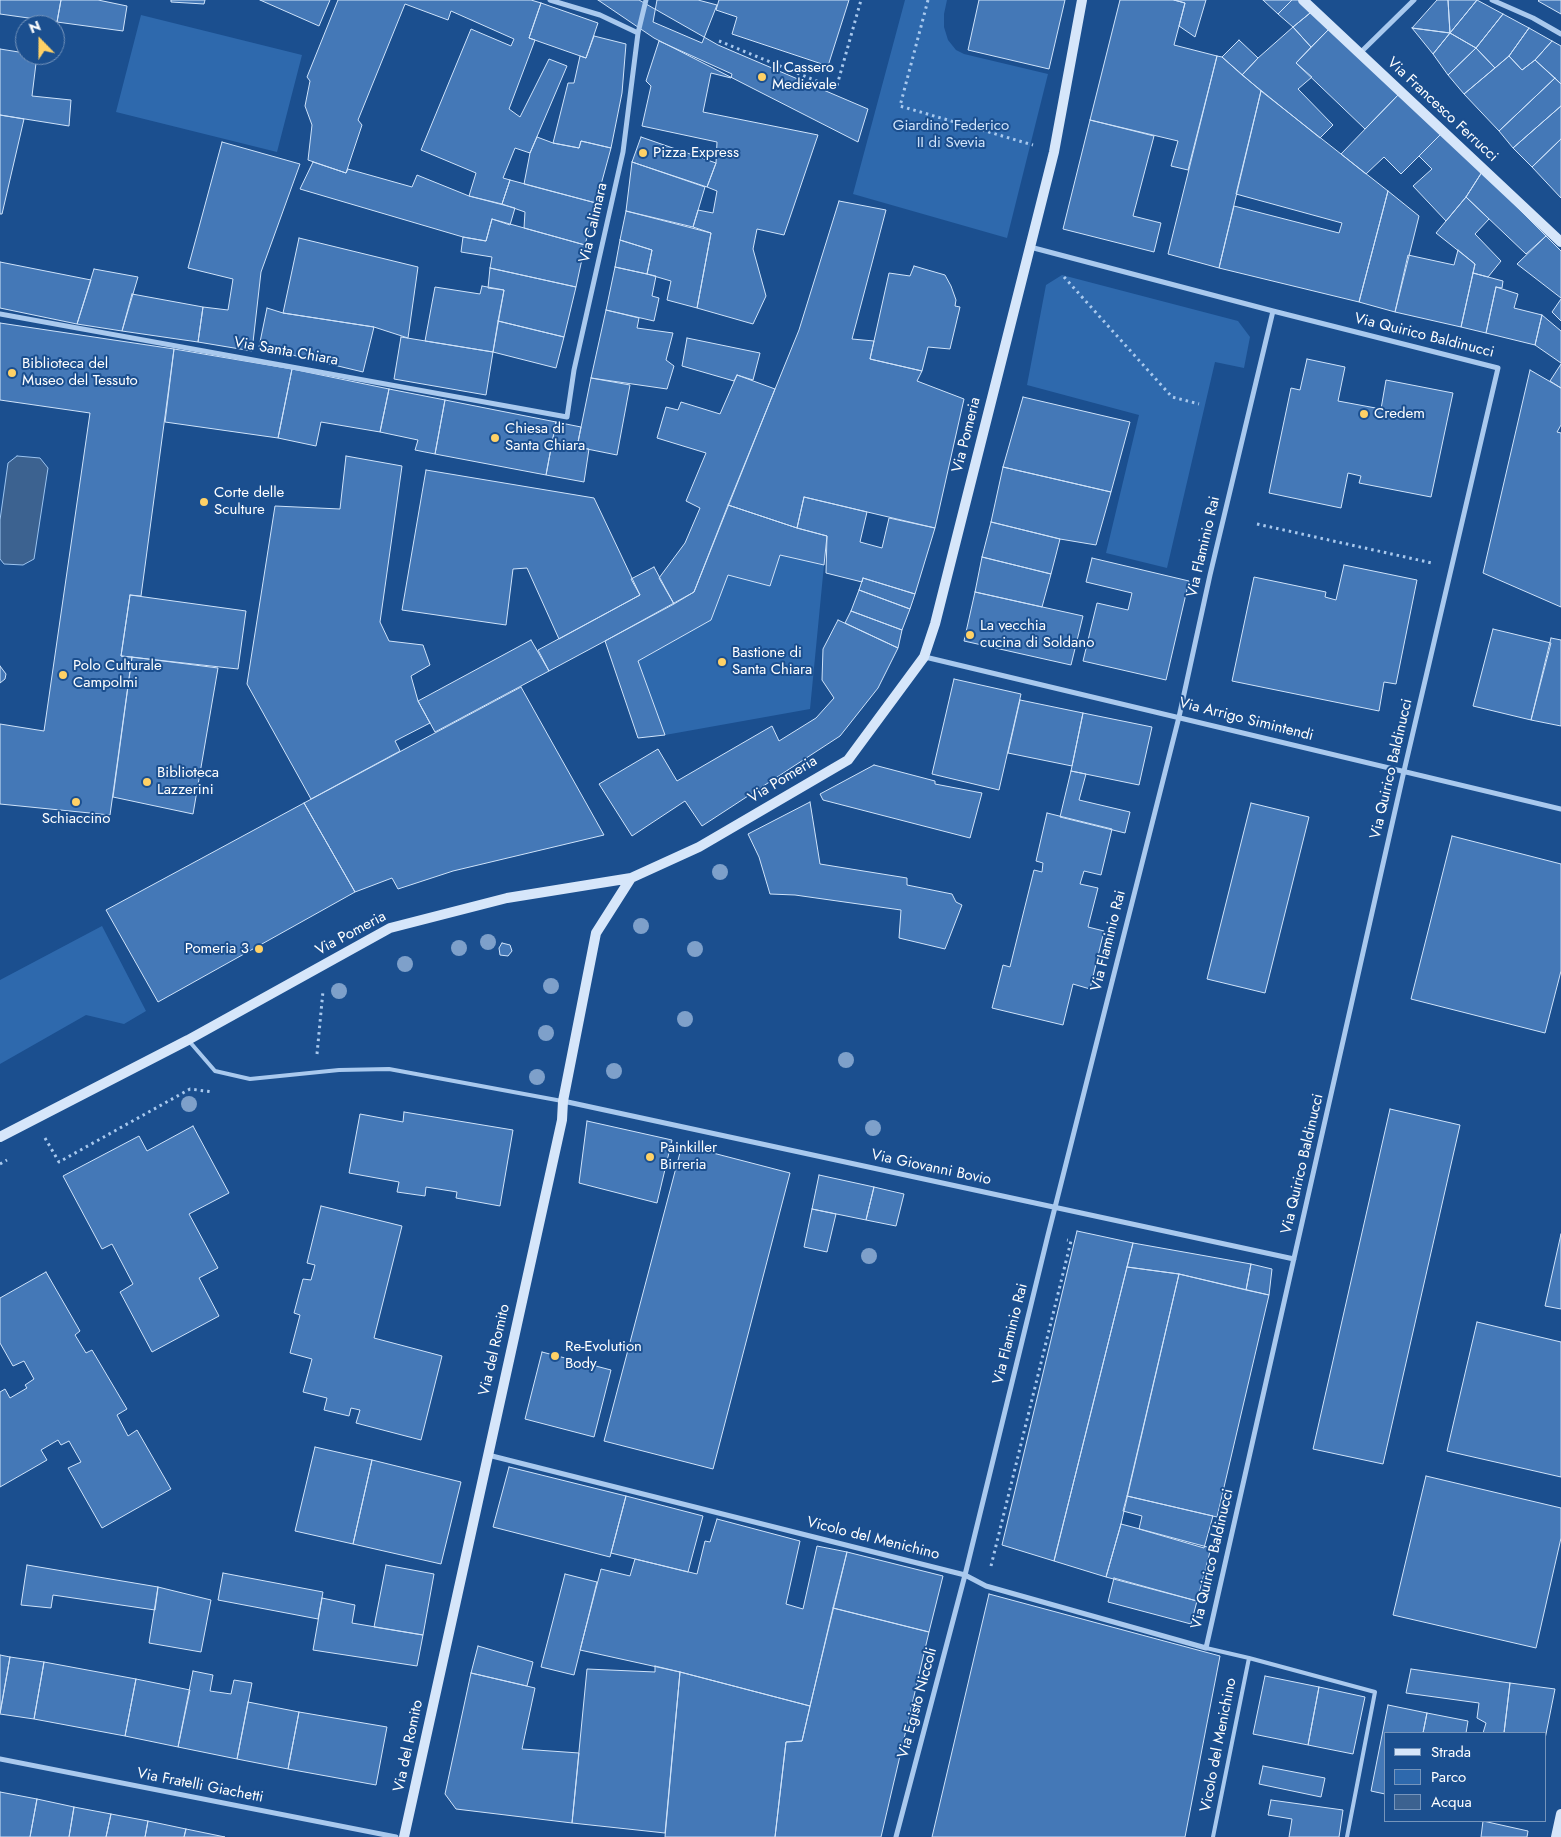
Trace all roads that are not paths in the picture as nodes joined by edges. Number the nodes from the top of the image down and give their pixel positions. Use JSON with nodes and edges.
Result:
{"nodes":[{"id":1,"x":550,"y":0,"type":"edge"},
{"id":2,"x":646,"y":0,"type":"edge"},
{"id":3,"x":1082,"y":0,"type":"edge"},
{"id":4,"x":1303,"y":0,"type":"edge"},
{"id":5,"x":1414,"y":0,"type":"edge"},
{"id":6,"x":1492,"y":0,"type":"edge"},
{"id":7,"x":638,"y":33,"type":"junction"},
{"id":8,"x":1561,"y":34,"type":"edge"},
{"id":9,"x":1360,"y":53,"type":"junction"},
{"id":10,"x":1561,"y":242,"type":"edge"},
{"id":11,"x":1030,"y":247,"type":"junction"},
{"id":12,"x":1273,"y":311,"type":"junction"},
{"id":13,"x":0,"y":314,"type":"edge"},
{"id":14,"x":568,"y":417,"type":"joint"},
{"id":15,"x":924,"y":657,"type":"junction"},
{"id":16,"x":1178,"y":717,"type":"junction"},
{"id":17,"x":1404,"y":771,"type":"junction"},
{"id":18,"x":1561,"y":810,"type":"edge"},
{"id":19,"x":631,"y":878,"type":"junction"},
{"id":20,"x":188,"y":1040,"type":"junction"},
{"id":21,"x":563,"y":1101,"type":"junction"},
{"id":22,"x":0,"y":1137,"type":"edge"},
{"id":23,"x":1055,"y":1208,"type":"junction"},
{"id":24,"x":1294,"y":1259,"type":"junction"},
{"id":25,"x":488,"y":1455,"type":"junction"},
{"id":26,"x":965,"y":1575,"type":"junction"},
{"id":27,"x":1206,"y":1648,"type":"junction"},
{"id":28,"x":1249,"y":1658,"type":"junction"},
{"id":29,"x":0,"y":1760,"type":"edge"},
{"id":30,"x":1561,"y":1814,"type":"edge"},
{"id":31,"x":396,"y":1837,"type":"edge"},
{"id":32,"x":404,"y":1837,"type":"edge"},
{"id":33,"x":896,"y":1837,"type":"edge"},
{"id":34,"x":1213,"y":1837,"type":"edge"},
{"id":35,"x":1347,"y":1837,"type":"edge"},
{"id":36,"x":1556,"y":1837,"type":"edge"}],
"edges":[{"from":1,"to":7,"type":"street"},
{"from":2,"to":7,"type":"street","name":"Via Calimara"},
{"from":3,"to":11,"type":"street","name":"Via Pomeria"},
{"from":4,"to":9,"type":"street","name":"Via Francesco Ferrucci"},
{"from":5,"to":9,"type":"street"},
{"from":6,"to":8,"type":"street"},
{"from":7,"to":14,"type":"street","name":"Via Calimara"},
{"from":9,"to":10,"type":"street","name":"Via Francesco Ferrucci"},
{"from":11,"to":12,"type":"street","name":"Via Quirico Baldinucci"},
{"from":11,"to":15,"type":"street","name":"Via Pomeria"},
{"from":12,"to":16,"type":"street","name":"Via Flaminio Rai"},
{"from":12,"to":17,"type":"street","name":"Via Quirico Baldinucci"},
{"from":13,"to":14,"type":"street","name":"Via Santa Chiara"},
{"from":15,"to":16,"type":"street","name":"Via Arrigo Simintendi"},
{"from":15,"to":19,"type":"street","name":"Via Pomeria"},
{"from":16,"to":17,"type":"street","name":"Via Arrigo Simintendi"},
{"from":16,"to":23,"type":"street","name":"Via Flaminio Rai"},
{"from":17,"to":18,"type":"street","name":"Via Arrigo Simintendi"},
{"from":17,"to":24,"type":"street","name":"Via Quirico Baldinucci"},
{"from":19,"to":20,"type":"street","name":"Via Pomeria"},
{"from":19,"to":21,"type":"street","name":"Via del Romito"},
{"from":20,"to":21,"type":"lane"},
{"from":20,"to":22,"type":"street","name":"Via Pomeria"},
{"from":21,"to":23,"type":"street","name":"Via Giovanni Bovio"},
{"from":21,"to":25,"type":"street","name":"Via del Romito"},
{"from":23,"to":24,"type":"street","name":"Via Giovanni Bovio"},
{"from":23,"to":26,"type":"street","name":"Via Flaminio Rai"},
{"from":24,"to":27,"type":"street","name":"Via Quirico Baldinucci"},
{"from":25,"to":26,"type":"street","name":"Vicolo del Menichino"},
{"from":25,"to":32,"type":"street","name":"Via del Romito"},
{"from":26,"to":27,"type":"street","name":"Vicolo del Menichino"},
{"from":26,"to":33,"type":"street","name":"Via Egisto Niccoli"},
{"from":27,"to":28,"type":"lane","name":"Vicolo del Menichino"},
{"from":28,"to":34,"type":"lane","name":"Vicolo del Menichino"},
{"from":28,"to":35,"type":"lane","name":"Vicolo del Menichino"},
{"from":29,"to":31,"type":"street","name":"Via Fratelli Giachetti"},
{"from":30,"to":36,"type":"street"}]}
